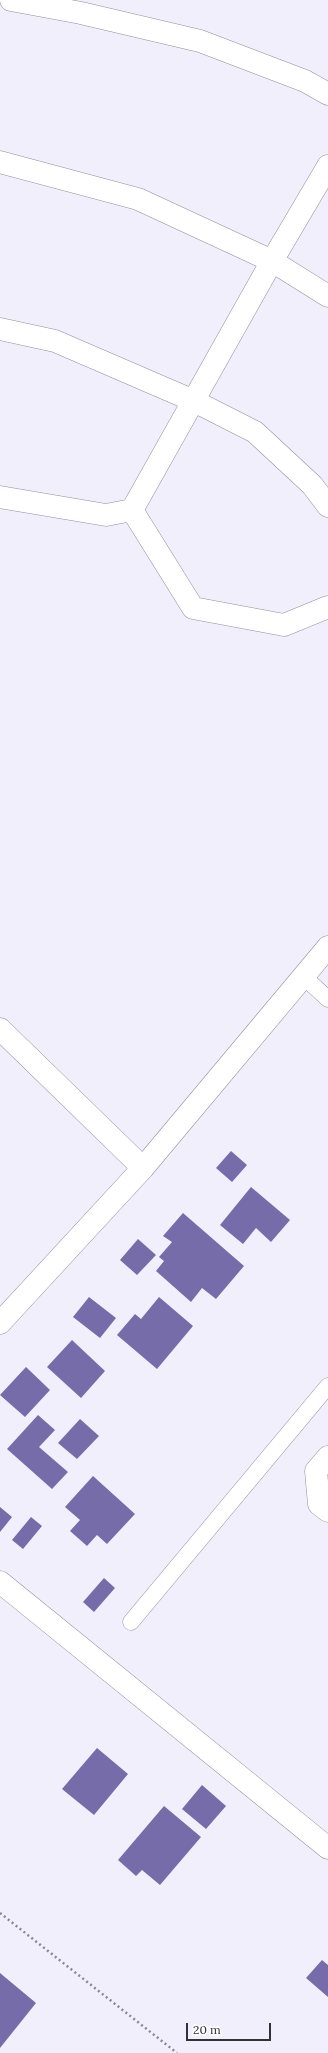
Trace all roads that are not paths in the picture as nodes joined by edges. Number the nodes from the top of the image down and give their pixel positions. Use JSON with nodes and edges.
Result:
{"nodes":[{"id":1,"x":11,"y":0,"type":"edge"},
{"id":2,"x":328,"y":94,"type":"edge"},
{"id":3,"x":0,"y":162,"type":"edge"},
{"id":4,"x":328,"y":166,"type":"edge"},
{"id":5,"x":272,"y":261,"type":"junction"},
{"id":6,"x":328,"y":296,"type":"edge"},
{"id":7,"x":0,"y":329,"type":"edge"},
{"id":8,"x":194,"y":401,"type":"junction"},
{"id":9,"x":0,"y":497,"type":"edge"},
{"id":10,"x":328,"y":506,"type":"edge"},
{"id":11,"x":132,"y":510,"type":"junction"},
{"id":12,"x":328,"y":607,"type":"edge"},
{"id":13,"x":328,"y":947,"type":"edge"},
{"id":14,"x":303,"y":976,"type":"junction"},
{"id":15,"x":328,"y":998,"type":"edge"},
{"id":16,"x":0,"y":1029,"type":"edge"},
{"id":17,"x":143,"y":1168,"type":"junction"},
{"id":18,"x":0,"y":1323,"type":"edge"},
{"id":19,"x":328,"y":1386,"type":"edge"},
{"id":20,"x":328,"y":1457,"type":"edge"},
{"id":21,"x":328,"y":1511,"type":"edge"},
{"id":22,"x":0,"y":1582,"type":"edge"},
{"id":23,"x":131,"y":1622,"type":"dead end"},
{"id":24,"x":328,"y":1848,"type":"edge"}],
"edges":[{"from":1,"to":2,"type":"street"},
{"from":3,"to":5,"type":"street"},
{"from":4,"to":5,"type":"street"},
{"from":5,"to":6,"type":"street"},
{"from":5,"to":8,"type":"street"},
{"from":7,"to":8,"type":"street"},
{"from":8,"to":10,"type":"street"},
{"from":8,"to":11,"type":"street"},
{"from":9,"to":11,"type":"street"},
{"from":11,"to":12,"type":"street"},
{"from":13,"to":14,"type":"street"},
{"from":14,"to":15,"type":"lane"},
{"from":14,"to":17,"type":"street"},
{"from":16,"to":17,"type":"street"},
{"from":17,"to":18,"type":"street"},
{"from":19,"to":23,"type":"lane"},
{"from":20,"to":21,"type":"street"},
{"from":22,"to":24,"type":"street"}]}
